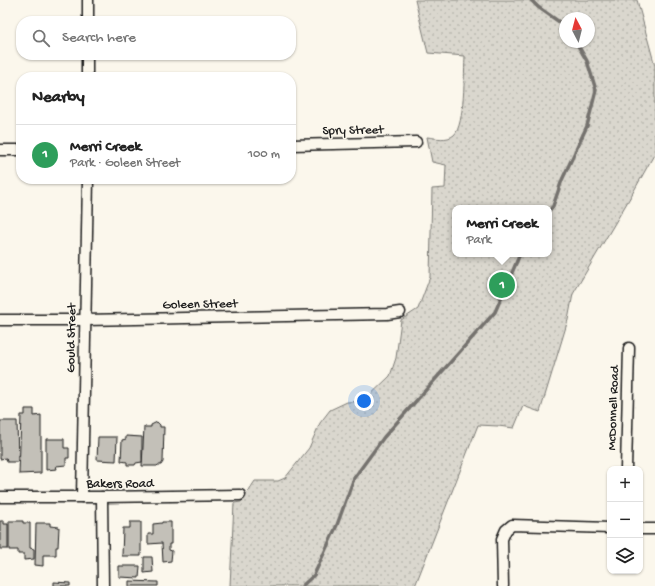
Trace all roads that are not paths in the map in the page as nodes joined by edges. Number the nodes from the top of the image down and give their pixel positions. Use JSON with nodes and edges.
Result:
{"nodes":[{"id":1,"x":88,"y":0,"type":"edge"},
{"id":2,"x":88,"y":16,"type":"edge"},
{"id":3,"x":87,"y":60,"type":"edge"},
{"id":4,"x":86,"y":72,"type":"edge"},
{"id":5,"x":416,"y":142,"type":"dead end"},
{"id":6,"x":296,"y":145,"type":"edge"},
{"id":7,"x":0,"y":150,"type":"edge"},
{"id":8,"x":16,"y":150,"type":"edge"},
{"id":9,"x":88,"y":184,"type":"edge"},
{"id":10,"x":400,"y":312,"type":"dead end"},
{"id":11,"x":0,"y":320,"type":"edge"},
{"id":12,"x":85,"y":320,"type":"junction"},
{"id":13,"x":629,"y":348,"type":"dead end"},
{"id":14,"x":626,"y":466,"type":"edge"},
{"id":15,"x":240,"y":495,"type":"dead end"},
{"id":16,"x":0,"y":497,"type":"edge"},
{"id":17,"x":82,"y":497,"type":"junction"},
{"id":18,"x":102,"y":497,"type":"junction"},
{"id":19,"x":607,"y":528,"type":"edge"},
{"id":20,"x":643,"y":529,"type":"edge"},
{"id":21,"x":655,"y":529,"type":"edge"},
{"id":22,"x":103,"y":586,"type":"edge"},
{"id":23,"x":503,"y":586,"type":"edge"}],
"edges":[{"from":1,"to":2,"type":"street"},
{"from":3,"to":4,"type":"street"},
{"from":5,"to":6,"type":"street","name":"Spry Street"},
{"from":7,"to":8,"type":"street"},
{"from":9,"to":12,"type":"street","name":"Gould Street"},
{"from":10,"to":12,"type":"street","name":"Goleen Street"},
{"from":11,"to":12,"type":"street","name":"Goleen Street"},
{"from":12,"to":17,"type":"street","name":"Gould Street"},
{"from":13,"to":14,"type":"street","name":"McDonnell Road"},
{"from":15,"to":18,"type":"street","name":"Bakers Road"},
{"from":16,"to":17,"type":"street","name":"Bakers Road"},
{"from":17,"to":18,"type":"street","name":"Bakers Road"},
{"from":18,"to":22,"type":"street"},
{"from":19,"to":23,"type":"street"},
{"from":20,"to":21,"type":"street"}]}
